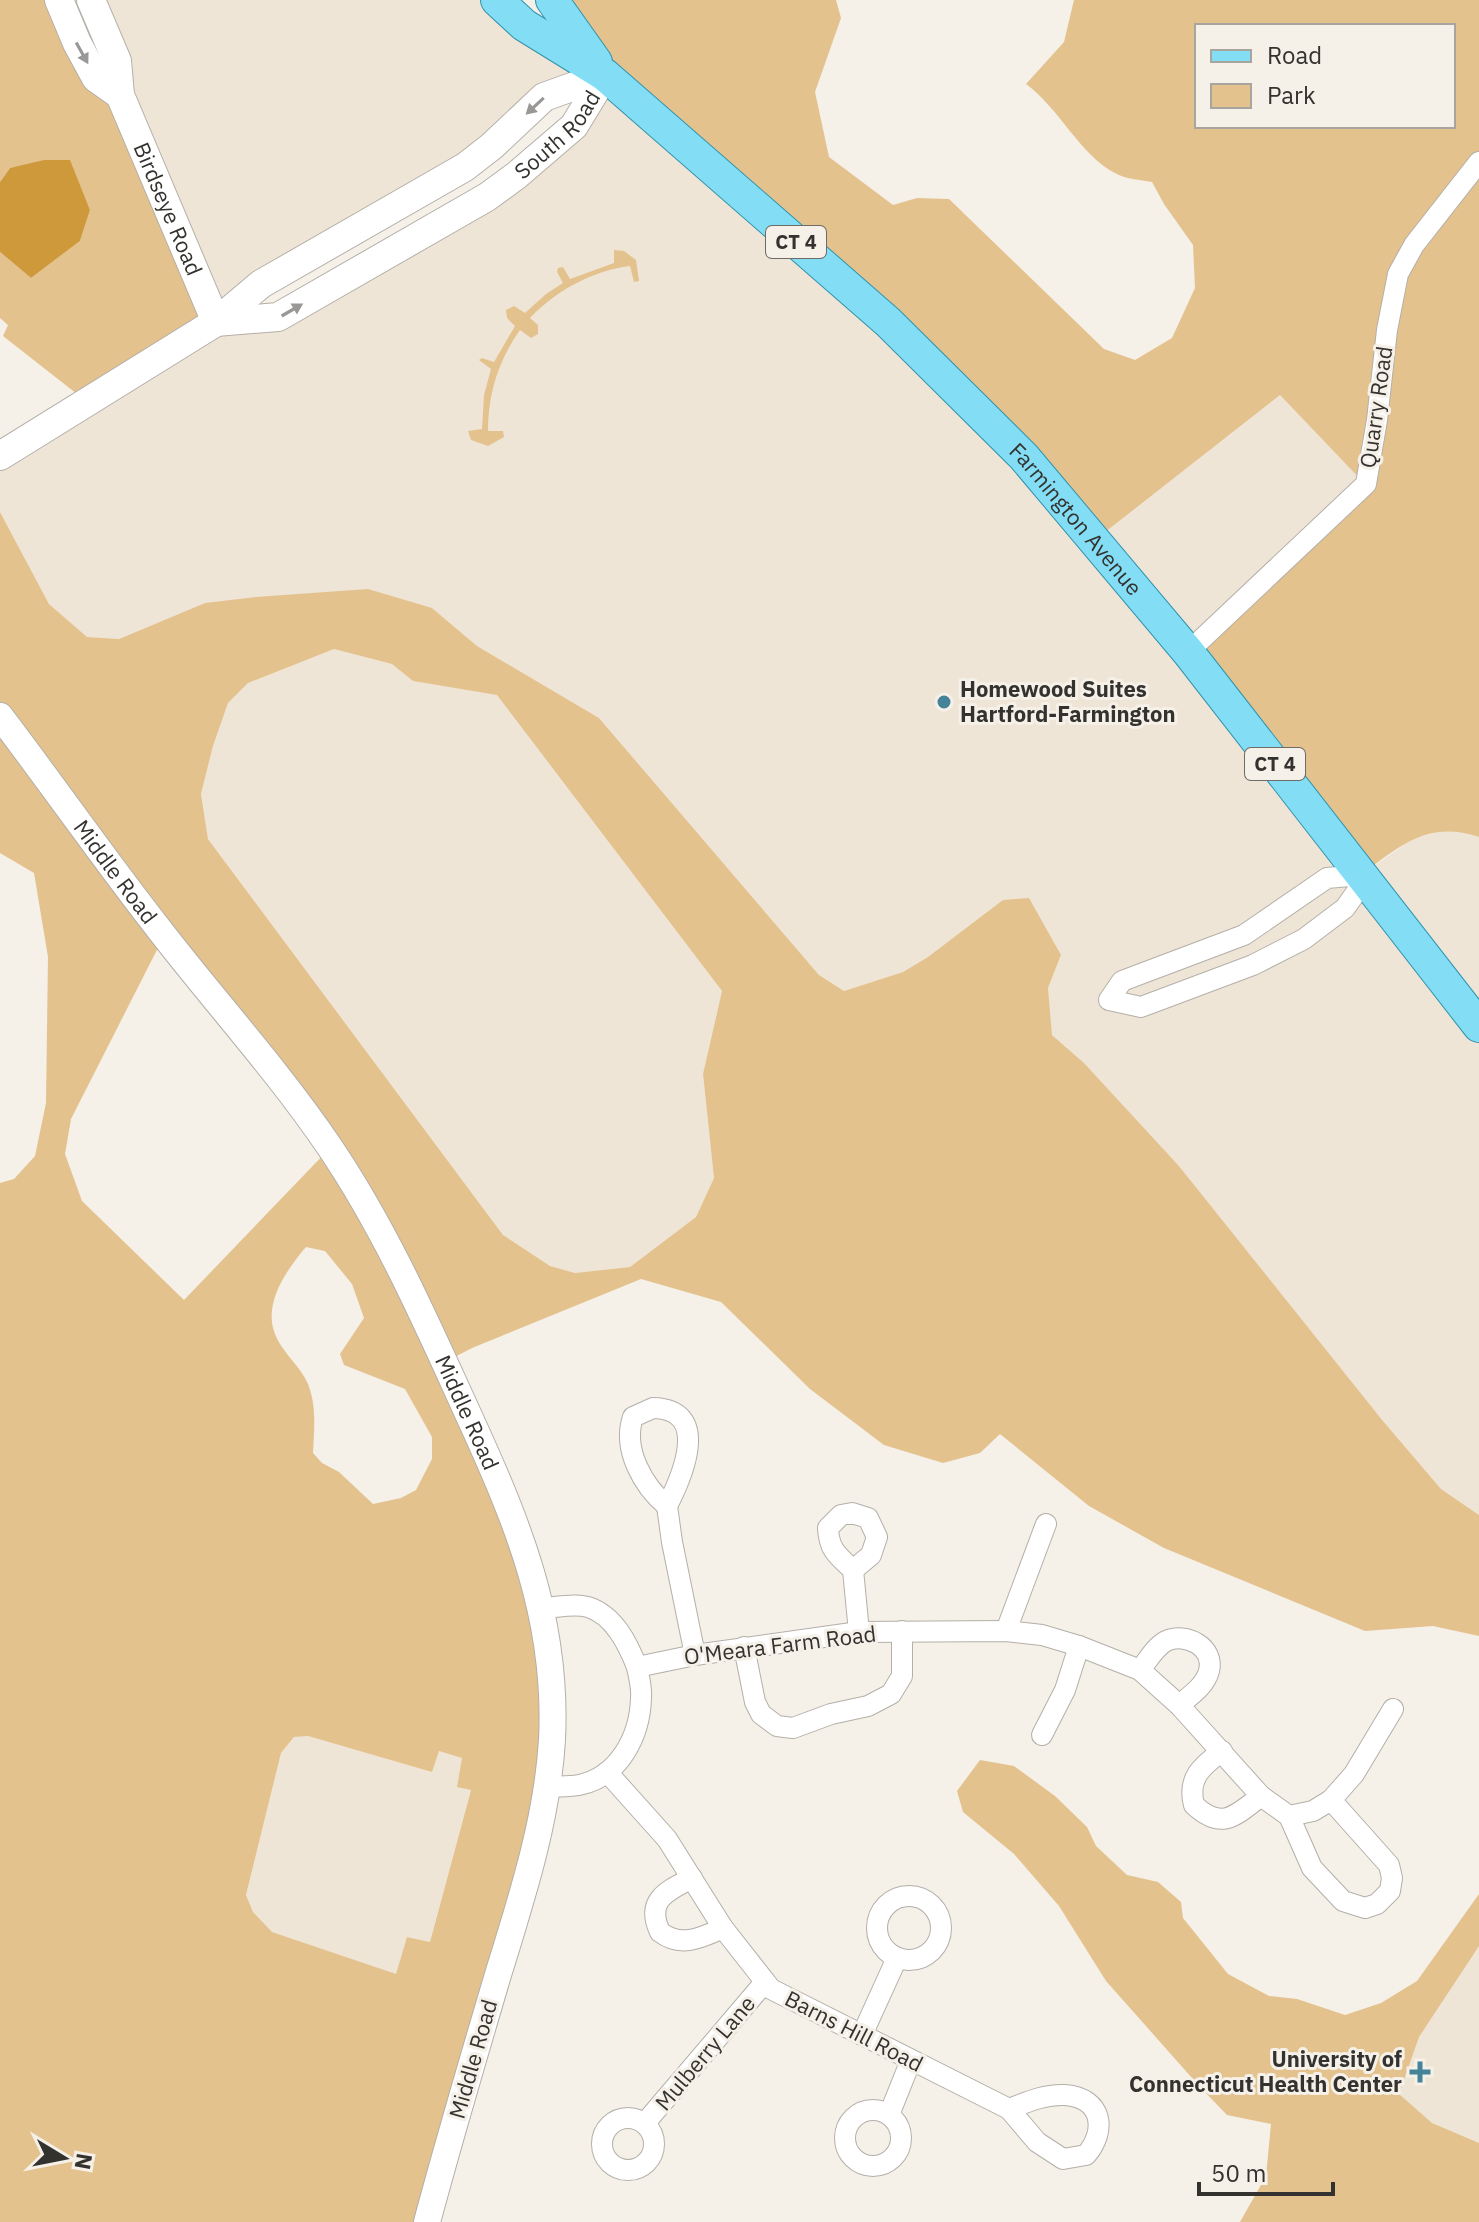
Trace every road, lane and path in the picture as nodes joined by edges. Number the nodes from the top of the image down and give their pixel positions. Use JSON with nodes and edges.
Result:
{"nodes":[{"id":1,"x":59,"y":0,"type":"edge"},
{"id":2,"x":91,"y":0,"type":"edge"},
{"id":3,"x":497,"y":0,"type":"edge"},
{"id":4,"x":552,"y":0,"type":"edge"},
{"id":5,"x":605,"y":75,"type":"junction"},
{"id":6,"x":120,"y":95,"type":"junction"},
{"id":7,"x":1479,"y":162,"type":"edge"},
{"id":8,"x":216,"y":322,"type":"junction"},
{"id":9,"x":0,"y":456,"type":"edge"},
{"id":10,"x":1188,"y":652,"type":"junction"},
{"id":11,"x":0,"y":716,"type":"edge"},
{"id":12,"x":1361,"y":875,"type":"junction"},
{"id":13,"x":1479,"y":1026,"type":"edge"},
{"id":14,"x":667,"y":1506,"type":"dead end"},
{"id":15,"x":1046,"y":1524,"type":"dead end"},
{"id":16,"x":853,"y":1570,"type":"dead end"},
{"id":17,"x":541,"y":1608,"type":"junction"},
{"id":18,"x":902,"y":1631,"type":"junction"},
{"id":19,"x":1006,"y":1631,"type":"junction"},
{"id":20,"x":859,"y":1632,"type":"junction"},
{"id":21,"x":1079,"y":1646,"type":"junction"},
{"id":22,"x":744,"y":1647,"type":"junction"},
{"id":23,"x":695,"y":1655,"type":"junction"},
{"id":24,"x":637,"y":1667,"type":"junction"},
{"id":25,"x":1140,"y":1670,"type":"junction"},
{"id":26,"x":1179,"y":1705,"type":"junction"},
{"id":27,"x":1393,"y":1709,"type":"dead end"},
{"id":28,"x":1042,"y":1735,"type":"dead end"},
{"id":29,"x":1222,"y":1751,"type":"junction"},
{"id":30,"x":607,"y":1772,"type":"junction"},
{"id":31,"x":547,"y":1787,"type":"junction"},
{"id":32,"x":1261,"y":1796,"type":"junction"},
{"id":33,"x":1331,"y":1800,"type":"junction"},
{"id":34,"x":1289,"y":1816,"type":"junction"},
{"id":35,"x":692,"y":1878,"type":"junction"},
{"id":36,"x":723,"y":1928,"type":"junction"},
{"id":37,"x":897,"y":1958,"type":"dead end"},
{"id":38,"x":765,"y":1982,"type":"junction"},
{"id":39,"x":862,"y":2035,"type":"junction"},
{"id":40,"x":911,"y":2060,"type":"junction"},
{"id":41,"x":1009,"y":2109,"type":"dead end"},
{"id":42,"x":889,"y":2115,"type":"dead end"},
{"id":43,"x":645,"y":2123,"type":"dead end"},
{"id":44,"x":427,"y":2222,"type":"edge"}],
"edges":[{"from":1,"to":6,"type":"main road","name":"Birdseye Road","one_way":true},
{"from":2,"to":6,"type":"main road","name":"Birdseye Road"},
{"from":3,"to":5,"type":"main road","name":"Farmington Avenue","number":"CT 4"},
{"from":4,"to":5,"type":"main road","name":"Farmington Avenue","number":"CT 4"},
{"from":5,"to":8,"type":"main road","name":"South Road","one_way":true},
{"from":8,"to":5,"type":"main road","name":"South Road","one_way":true},
{"from":5,"to":10,"type":"main road","name":"Farmington Avenue","number":"CT 4"},
{"from":6,"to":8,"type":"main road","name":"Birdseye Road"},
{"from":7,"to":10,"type":"street","name":"Quarry Road"},
{"from":8,"to":9,"type":"main road","name":"South Road"},
{"from":10,"to":12,"type":"main road","name":"Farmington Avenue","number":"CT 4"},
{"from":11,"to":17,"type":"street","name":"Middle Road"},
{"from":12,"to":12,"type":"street"},
{"from":12,"to":13,"type":"main road","name":"Farmington Avenue","number":"CT 4"},
{"from":14,"to":23,"type":"street"},
{"from":15,"to":19,"type":"street"},
{"from":16,"to":20,"type":"street"},
{"from":17,"to":24,"type":"street"},
{"from":17,"to":31,"type":"street","name":"Middle Road"},
{"from":18,"to":19,"type":"street","name":"O'Meara Farm Road"},
{"from":18,"to":20,"type":"street","name":"O'Meara Farm Road"},
{"from":18,"to":22,"type":"street"},
{"from":19,"to":21,"type":"street","name":"O'Meara Farm Road"},
{"from":20,"to":22,"type":"street","name":"O'Meara Farm Road"},
{"from":21,"to":25,"type":"street","name":"O'Meara Farm Road"},
{"from":21,"to":28,"type":"street"},
{"from":22,"to":23,"type":"street","name":"O'Meara Farm Road"},
{"from":23,"to":24,"type":"street","name":"O'Meara Farm Road"},
{"from":24,"to":30,"type":"street"},
{"from":25,"to":26,"type":"street","name":"O'Meara Farm Road"},
{"from":25,"to":26,"type":"street"},
{"from":26,"to":29,"type":"street","name":"O'Meara Farm Road"},
{"from":27,"to":33,"type":"street"},
{"from":29,"to":32,"type":"street","name":"O'Meara Farm Road"},
{"from":29,"to":32,"type":"street"},
{"from":30,"to":31,"type":"street"},
{"from":30,"to":35,"type":"street","name":"Barns Hill Road"},
{"from":31,"to":44,"type":"street","name":"Middle Road"},
{"from":32,"to":34,"type":"street","name":"O'Meara Farm Road"},
{"from":33,"to":34,"type":"street"},
{"from":33,"to":34,"type":"street"},
{"from":35,"to":36,"type":"street","name":"Barns Hill Road"},
{"from":35,"to":36,"type":"street"},
{"from":36,"to":38,"type":"street","name":"Barns Hill Road"},
{"from":37,"to":39,"type":"street"},
{"from":38,"to":39,"type":"street","name":"Barns Hill Road"},
{"from":38,"to":43,"type":"street","name":"Mulberry Lane"},
{"from":39,"to":40,"type":"street","name":"Barns Hill Road"},
{"from":40,"to":41,"type":"street","name":"Barns Hill Road"},
{"from":40,"to":42,"type":"street"}]}
